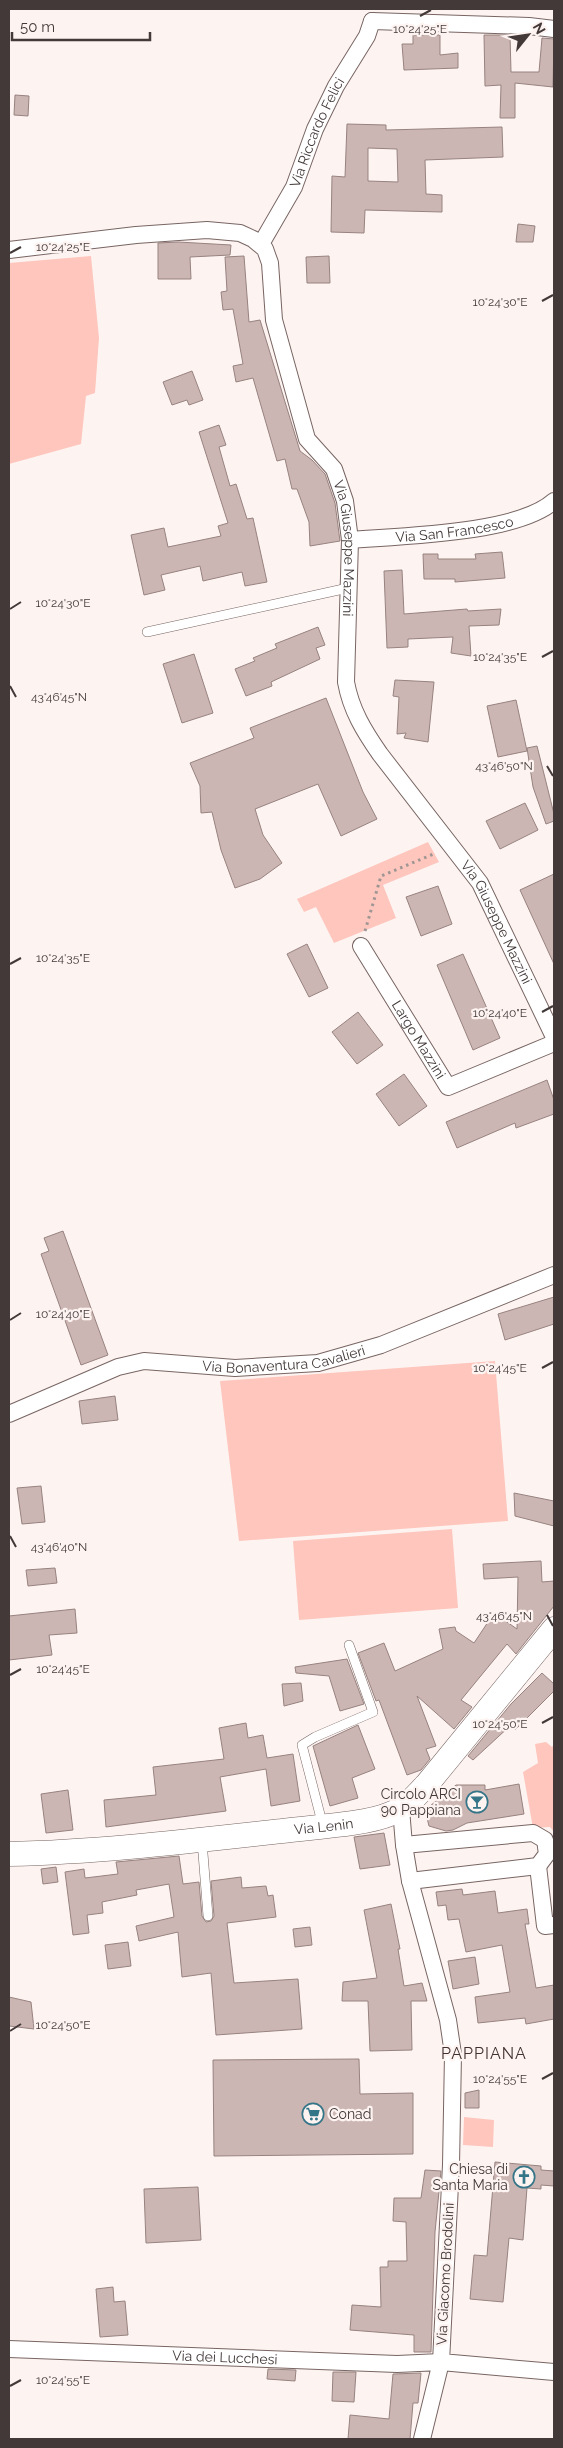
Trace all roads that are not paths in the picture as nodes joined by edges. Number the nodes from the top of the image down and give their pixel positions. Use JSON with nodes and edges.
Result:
{"nodes":[{"id":1,"x":370,"y":15,"type":"edge"},
{"id":2,"x":554,"y":29,"type":"edge"},
{"id":3,"x":261,"y":244,"type":"junction"},
{"id":4,"x":9,"y":250,"type":"edge"},
{"id":5,"x":554,"y":501,"type":"edge"},
{"id":6,"x":350,"y":540,"type":"junction"},
{"id":7,"x":348,"y":588,"type":"junction"},
{"id":8,"x":147,"y":632,"type":"dead end"},
{"id":9,"x":361,"y":946,"type":"road end"},
{"id":10,"x":554,"y":1037,"type":"edge"},
{"id":11,"x":554,"y":1043,"type":"edge"},
{"id":12,"x":554,"y":1275,"type":"edge"},
{"id":13,"x":9,"y":1414,"type":"edge"},
{"id":14,"x":554,"y":1628,"type":"edge"},
{"id":15,"x":349,"y":1645,"type":"dead end"},
{"id":16,"x":401,"y":1808,"type":"junction"},
{"id":17,"x":323,"y":1826,"type":"junction"},
{"id":18,"x":202,"y":1840,"type":"junction"},
{"id":19,"x":404,"y":1845,"type":"junction"},
{"id":20,"x":9,"y":1854,"type":"edge"},
{"id":21,"x":538,"y":1866,"type":"junction"},
{"id":22,"x":410,"y":1881,"type":"junction"},
{"id":23,"x":208,"y":1916,"type":"dead end"},
{"id":24,"x":554,"y":1925,"type":"edge"},
{"id":25,"x":9,"y":2349,"type":"edge"},
{"id":26,"x":441,"y":2362,"type":"junction"},
{"id":27,"x":554,"y":2372,"type":"edge"},
{"id":28,"x":422,"y":2439,"type":"edge"}],
"edges":[{"from":1,"to":2,"type":"street"},
{"from":1,"to":3,"type":"street","name":"Via Riccardo Felici"},
{"from":3,"to":4,"type":"street"},
{"from":3,"to":6,"type":"street","name":"Via Giuseppe Mazzini"},
{"from":5,"to":6,"type":"street","name":"Via San Francesco"},
{"from":6,"to":7,"type":"street","name":"Via Giuseppe Mazzini"},
{"from":7,"to":8,"type":"lane"},
{"from":7,"to":10,"type":"street","name":"Via Giuseppe Mazzini"},
{"from":9,"to":11,"type":"street","name":"Largo Mazzini"},
{"from":12,"to":13,"type":"street","name":"Via Bonaventura Cavalieri"},
{"from":14,"to":16,"type":"street","name":"Via Lenin"},
{"from":15,"to":17,"type":"lane"},
{"from":16,"to":17,"type":"street","name":"Via Lenin"},
{"from":16,"to":19,"type":"street","name":"Via Giacomo Brodolini"},
{"from":17,"to":18,"type":"street","name":"Via Lenin"},
{"from":18,"to":20,"type":"street","name":"Via Lenin"},
{"from":18,"to":23,"type":"lane"},
{"from":19,"to":21,"type":"street"},
{"from":19,"to":22,"type":"street","name":"Via Giacomo Brodolini"},
{"from":21,"to":22,"type":"street"},
{"from":21,"to":24,"type":"street"},
{"from":22,"to":26,"type":"street","name":"Via Giacomo Brodolini"},
{"from":25,"to":26,"type":"street","name":"Via dei Lucchesi"},
{"from":26,"to":27,"type":"street","name":"Via Giacomo Brodolini"},
{"from":26,"to":28,"type":"street"}]}
